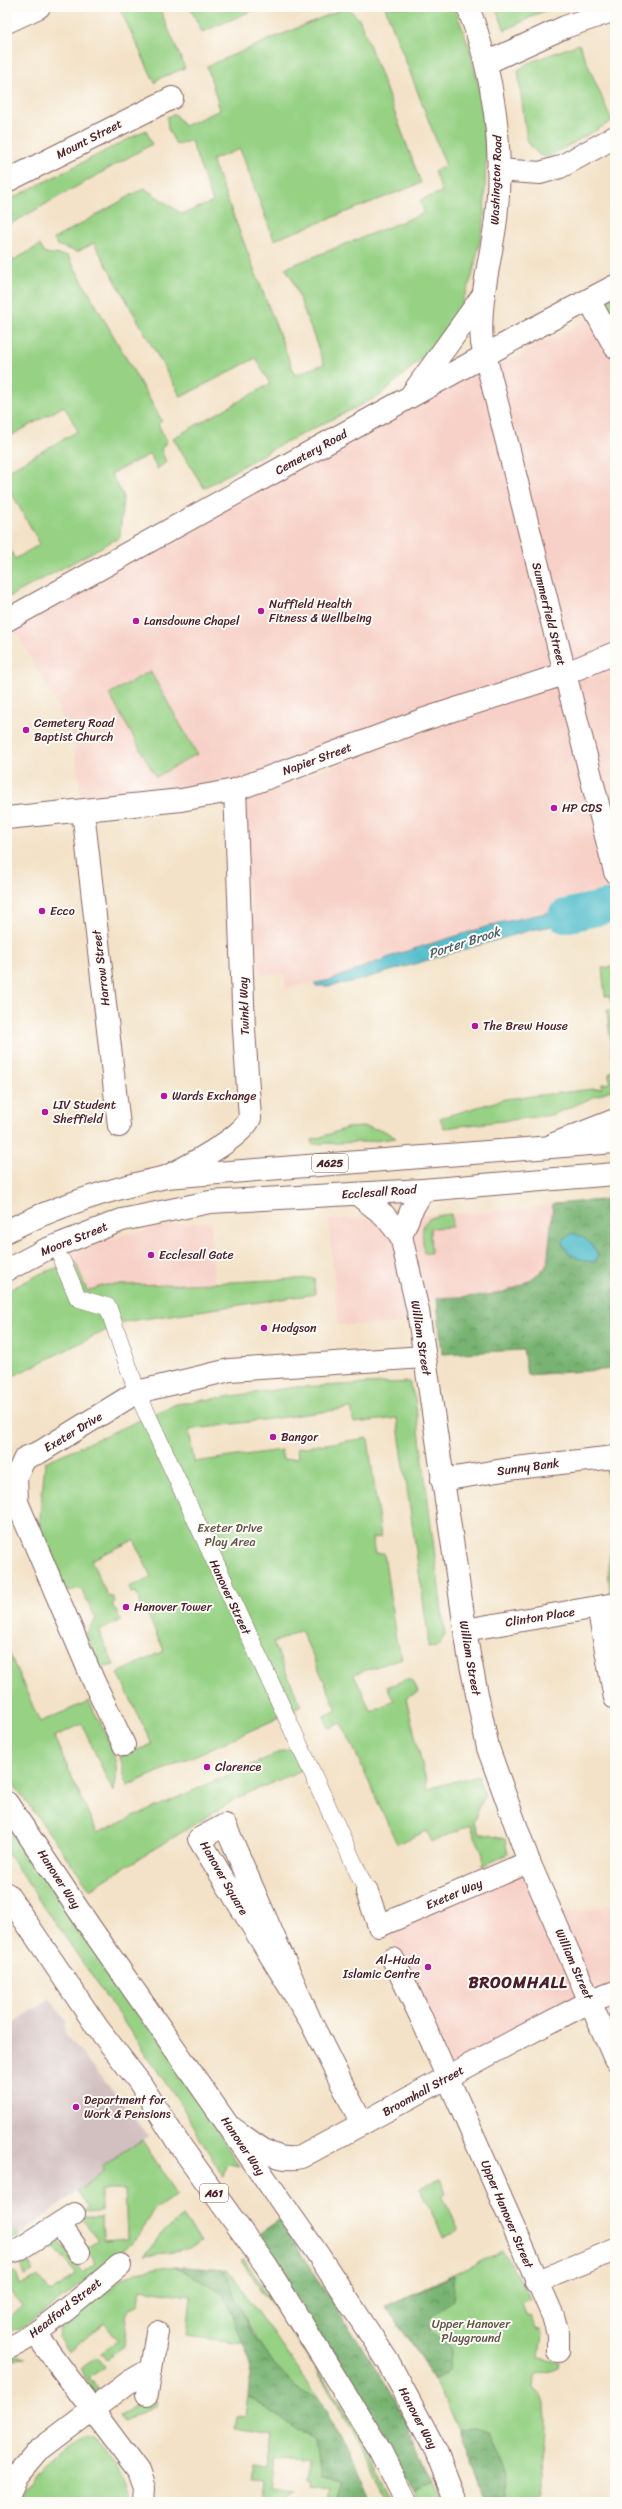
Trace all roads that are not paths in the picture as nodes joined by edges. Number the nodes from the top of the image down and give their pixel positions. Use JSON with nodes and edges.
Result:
{"nodes":[{"id":1,"x":39,"y":7,"type":"edge"},
{"id":2,"x":468,"y":7,"type":"edge"},
{"id":3,"x":615,"y":10,"type":"edge"},
{"id":4,"x":7,"y":22,"type":"edge"},
{"id":5,"x":486,"y":63,"type":"junction"},
{"id":6,"x":172,"y":98,"type":"dead end"},
{"id":7,"x":615,"y":137,"type":"edge"},
{"id":8,"x":498,"y":170,"type":"junction"},
{"id":9,"x":7,"y":181,"type":"edge"},
{"id":10,"x":615,"y":286,"type":"edge"},
{"id":11,"x":485,"y":292,"type":"junction"},
{"id":12,"x":589,"y":300,"type":"junction"},
{"id":13,"x":615,"y":347,"type":"edge"},
{"id":14,"x":485,"y":356,"type":"junction"},
{"id":15,"x":409,"y":399,"type":"junction"},
{"id":16,"x":7,"y":620,"type":"edge"},
{"id":17,"x":615,"y":653,"type":"edge"},
{"id":18,"x":564,"y":674,"type":"junction"},
{"id":19,"x":235,"y":790,"type":"junction"},
{"id":20,"x":83,"y":811,"type":"junction"},
{"id":21,"x":7,"y":818,"type":"edge"},
{"id":22,"x":615,"y":872,"type":"edge"},
{"id":23,"x":615,"y":1120,"type":"edge"},
{"id":24,"x":119,"y":1126,"type":"dead end"},
{"id":25,"x":615,"y":1142,"type":"edge"},
{"id":26,"x":547,"y":1147,"type":"junction"},
{"id":27,"x":615,"y":1174,"type":"edge"},
{"id":28,"x":166,"y":1177,"type":"junction"},
{"id":29,"x":423,"y":1190,"type":"junction"},
{"id":30,"x":357,"y":1194,"type":"junction"},
{"id":31,"x":143,"y":1215,"type":"joint"},
{"id":32,"x":7,"y":1231,"type":"edge"},
{"id":33,"x":401,"y":1236,"type":"junction"},
{"id":34,"x":62,"y":1261,"type":"dead end"},
{"id":35,"x":7,"y":1270,"type":"edge"},
{"id":36,"x":424,"y":1357,"type":"junction"},
{"id":37,"x":137,"y":1392,"type":"junction"},
{"id":38,"x":615,"y":1457,"type":"edge"},
{"id":39,"x":442,"y":1480,"type":"junction"},
{"id":40,"x":606,"y":1606,"type":"edge"},
{"id":41,"x":465,"y":1630,"type":"junction"},
{"id":42,"x":615,"y":1698,"type":"edge"},
{"id":43,"x":124,"y":1745,"type":"dead end"},
{"id":44,"x":7,"y":1803,"type":"edge"},
{"id":45,"x":529,"y":1862,"type":"junction"},
{"id":46,"x":367,"y":1892,"type":"joint"},
{"id":47,"x":7,"y":1894,"type":"edge"},
{"id":48,"x":379,"y":1926,"type":"joint"},
{"id":49,"x":393,"y":1959,"type":"dead end"},
{"id":50,"x":615,"y":1992,"type":"edge"},
{"id":51,"x":591,"y":2001,"type":"junction"},
{"id":52,"x":310,"y":2020,"type":"junction"},
{"id":53,"x":615,"y":2059,"type":"edge"},
{"id":54,"x":447,"y":2078,"type":"junction"},
{"id":55,"x":362,"y":2124,"type":"junction"},
{"id":56,"x":232,"y":2128,"type":"junction"},
{"id":57,"x":615,"y":2250,"type":"edge"},
{"id":58,"x":79,"y":2252,"type":"dead end"},
{"id":59,"x":7,"y":2253,"type":"edge"},
{"id":60,"x":120,"y":2265,"type":"dead end"},
{"id":61,"x":536,"y":2282,"type":"junction"},
{"id":62,"x":157,"y":2332,"type":"dead end"},
{"id":63,"x":35,"y":2333,"type":"junction"},
{"id":64,"x":7,"y":2348,"type":"edge"},
{"id":65,"x":558,"y":2351,"type":"dead end"},
{"id":66,"x":151,"y":2369,"type":"junction"},
{"id":67,"x":147,"y":2394,"type":"dead end"},
{"id":68,"x":92,"y":2410,"type":"junction"},
{"id":69,"x":7,"y":2498,"type":"edge"},
{"id":70,"x":146,"y":2502,"type":"edge"},
{"id":71,"x":406,"y":2502,"type":"edge"},
{"id":72,"x":456,"y":2502,"type":"edge"}],
"edges":[{"from":1,"to":4,"type":"main road"},
{"from":2,"to":5,"type":"main road","name":"Washington Road"},
{"from":3,"to":5,"type":"main road"},
{"from":5,"to":8,"type":"main road","name":"Washington Road"},
{"from":6,"to":9,"type":"main road","name":"Mount Street"},
{"from":7,"to":8,"type":"main road"},
{"from":8,"to":11,"type":"main road","name":"Washington Road"},
{"from":10,"to":12,"type":"main road","name":"Cemetery Road"},
{"from":11,"to":14,"type":"main road","name":"Washington Road"},
{"from":11,"to":15,"type":"main road"},
{"from":12,"to":13,"type":"main road"},
{"from":12,"to":14,"type":"main road","name":"Cemetery Road"},
{"from":14,"to":15,"type":"main road","name":"Cemetery Road"},
{"from":14,"to":18,"type":"main road","name":"Summerfield Street"},
{"from":15,"to":16,"type":"main road","name":"Cemetery Road"},
{"from":17,"to":18,"type":"main road","name":"Napier Street"},
{"from":18,"to":19,"type":"main road","name":"Napier Street"},
{"from":18,"to":22,"type":"main road","name":"Summerfield Street"},
{"from":19,"to":20,"type":"main road","name":"Napier Street"},
{"from":19,"to":28,"type":"main road","name":"Twinkl Way"},
{"from":20,"to":21,"type":"main road","name":"Napier Street"},
{"from":20,"to":24,"type":"main road","name":"Harrow Street"},
{"from":23,"to":26,"type":"main road"},
{"from":25,"to":26,"type":"main road","number":"A625"},
{"from":26,"to":28,"type":"main road","number":"A625"},
{"from":27,"to":29,"type":"main road","name":"Ecclesall Road"},
{"from":28,"to":32,"type":"main road","number":"A625"},
{"from":29,"to":30,"type":"main road","name":"Ecclesall Road"},
{"from":29,"to":33,"type":"main road"},
{"from":30,"to":31,"type":"main road","name":"Ecclesall Road"},
{"from":30,"to":33,"type":"main road","name":"William Street"},
{"from":31,"to":35,"type":"main road","name":"Moore Street"},
{"from":33,"to":36,"type":"main road","name":"William Street"},
{"from":34,"to":37,"type":"street","name":"Hanover Street"},
{"from":36,"to":37,"type":"main road","name":"Exeter Drive"},
{"from":36,"to":39,"type":"main road","name":"William Street"},
{"from":37,"to":43,"type":"main road","name":"Exeter Drive"},
{"from":37,"to":46,"type":"street","name":"Hanover Street"},
{"from":38,"to":39,"type":"main road","name":"Sunny Bank"},
{"from":39,"to":41,"type":"main road","name":"William Street"},
{"from":40,"to":41,"type":"main road","name":"Clinton Place"},
{"from":40,"to":42,"type":"main road"},
{"from":41,"to":45,"type":"main road","name":"William Street"},
{"from":44,"to":56,"type":"main road","name":"Hanover Way"},
{"from":45,"to":48,"type":"main road","name":"Exeter Way"},
{"from":45,"to":51,"type":"main road","name":"William Street"},
{"from":46,"to":48,"type":"main road","name":"Hanover Street"},
{"from":47,"to":71,"type":"main road","number":"A61"},
{"from":49,"to":54,"type":"main road"},
{"from":50,"to":51,"type":"main road","name":"Broomhall Street"},
{"from":51,"to":53,"type":"main road","name":"William Street"},
{"from":51,"to":54,"type":"main road","name":"Broomhall Street"},
{"from":52,"to":52,"type":"main road","name":"Hanover Square"},
{"from":52,"to":55,"type":"main road","name":"Hanover Square"},
{"from":54,"to":55,"type":"main road","name":"Broomhall Street"},
{"from":54,"to":61,"type":"main road","name":"Upper Hanover Street"},
{"from":55,"to":56,"type":"main road","name":"Broomhall Street"},
{"from":56,"to":72,"type":"main road","name":"Hanover Way"},
{"from":57,"to":61,"type":"main road"},
{"from":58,"to":59,"type":"main road"},
{"from":60,"to":63,"type":"main road","name":"Headford Street"},
{"from":61,"to":65,"type":"main road","name":"Upper Hanover Street"},
{"from":62,"to":66,"type":"main road"},
{"from":63,"to":64,"type":"main road","name":"Headford Street"},
{"from":63,"to":68,"type":"main road"},
{"from":66,"to":67,"type":"main road"},
{"from":66,"to":68,"type":"main road"},
{"from":68,"to":69,"type":"main road"},
{"from":68,"to":70,"type":"main road"}]}
